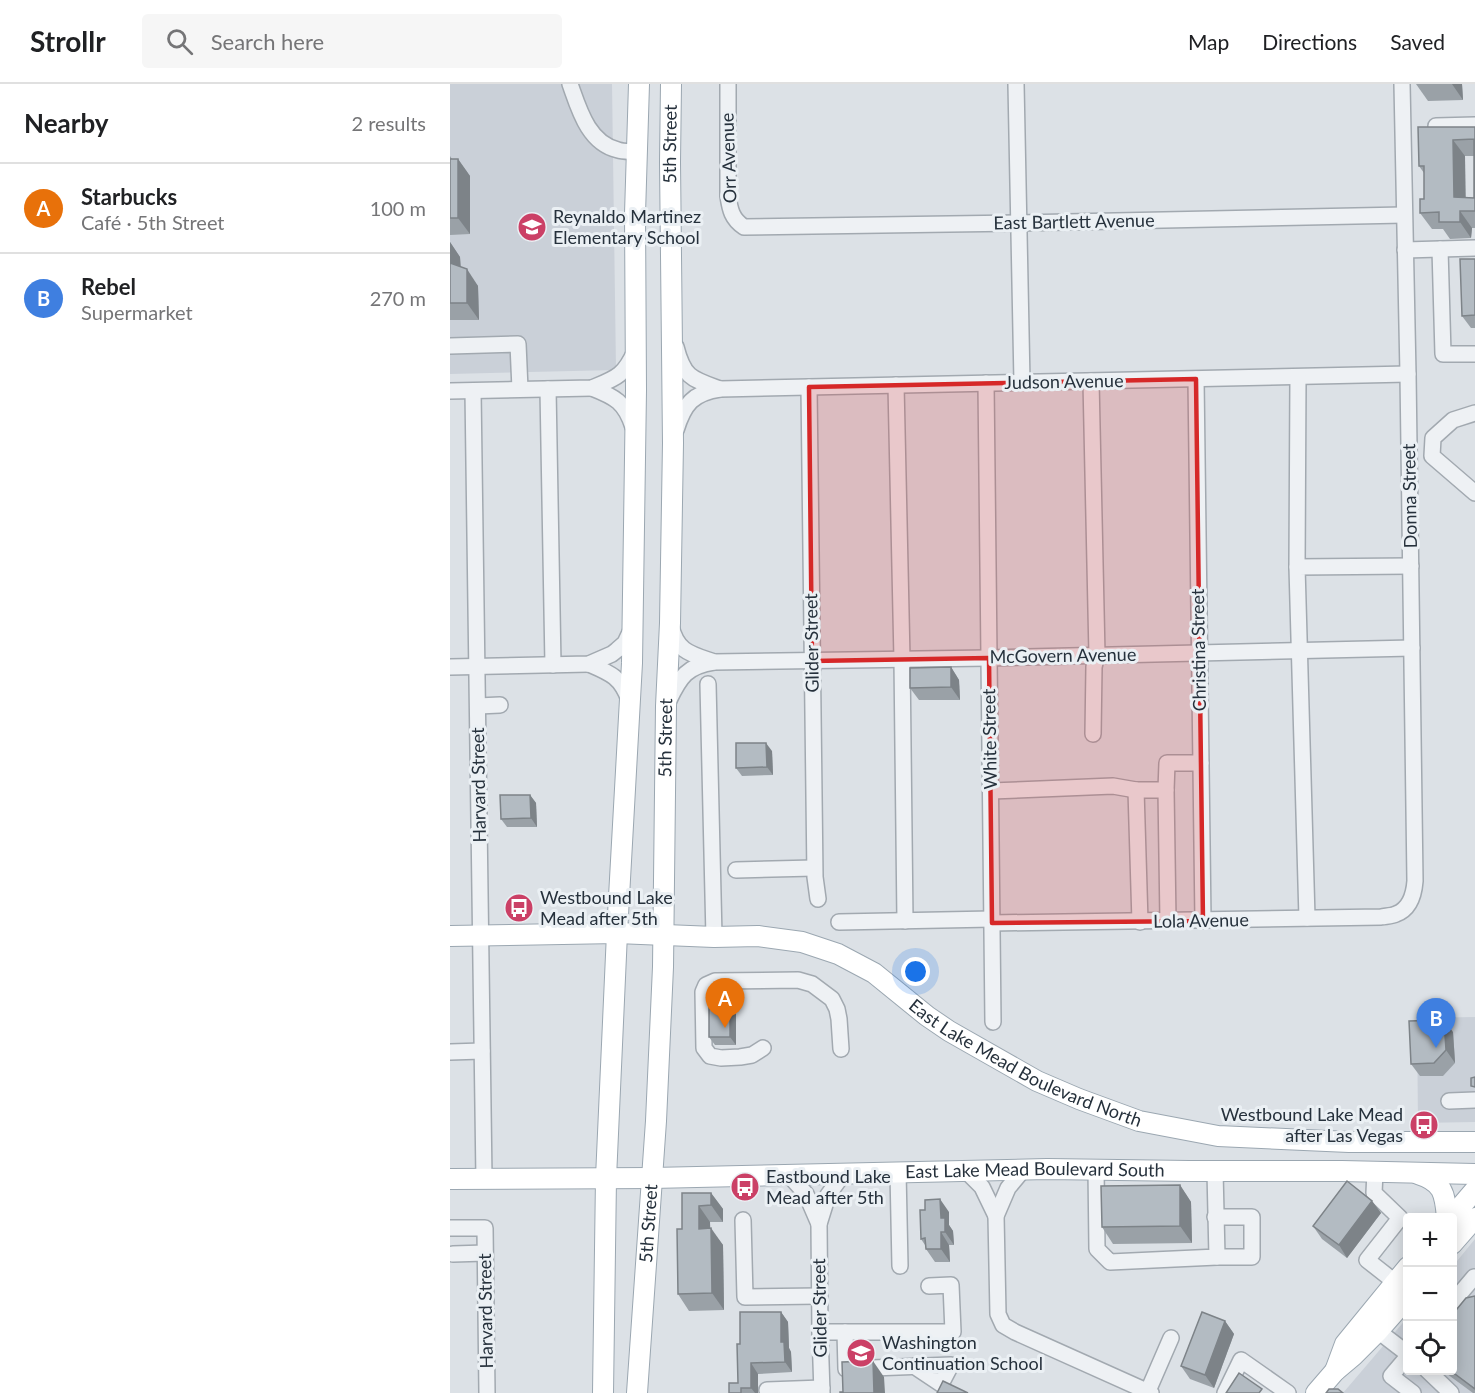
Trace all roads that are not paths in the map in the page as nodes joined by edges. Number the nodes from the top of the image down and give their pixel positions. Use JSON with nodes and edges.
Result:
{"nodes":[{"id":1,"x":570,"y":84,"type":"edge"},
{"id":2,"x":639,"y":84,"type":"edge"},
{"id":3,"x":671,"y":84,"type":"edge"},
{"id":4,"x":728,"y":84,"type":"edge"},
{"id":5,"x":1016,"y":84,"type":"edge"},
{"id":6,"x":1402,"y":84,"type":"edge"},
{"id":7,"x":1475,"y":125,"type":"edge"},
{"id":8,"x":1436,"y":126,"type":"edge"},
{"id":9,"x":637,"y":152,"type":"junction"},
{"id":10,"x":1404,"y":215,"type":"junction"},
{"id":11,"x":1019,"y":223,"type":"junction"},
{"id":12,"x":744,"y":227,"type":"joint"},
{"id":13,"x":1475,"y":248,"type":"edge"},
{"id":14,"x":1440,"y":249,"type":"junction"},
{"id":15,"x":1405,"y":250,"type":"junction"},
{"id":16,"x":672,"y":330,"type":"junction"},
{"id":17,"x":450,"y":346,"type":"edge"},
{"id":18,"x":636,"y":349,"type":"junction"},
{"id":19,"x":1475,"y":354,"type":"edge"},
{"id":20,"x":1408,"y":374,"type":"junction"},
{"id":21,"x":1298,"y":376,"type":"junction"},
{"id":22,"x":1196,"y":379,"type":"junction"},
{"id":23,"x":1091,"y":381,"type":"junction"},
{"id":24,"x":1022,"y":382,"type":"junction"},
{"id":25,"x":986,"y":383,"type":"junction"},
{"id":26,"x":896,"y":385,"type":"junction"},
{"id":27,"x":809,"y":387,"type":"junction"},
{"id":28,"x":592,"y":388,"type":"junction"},
{"id":29,"x":520,"y":389,"type":"junction"},
{"id":30,"x":548,"y":389,"type":"junction"},
{"id":31,"x":720,"y":389,"type":"junction"},
{"id":32,"x":450,"y":391,"type":"edge"},
{"id":33,"x":473,"y":391,"type":"junction"},
{"id":34,"x":1475,"y":413,"type":"edge"},
{"id":35,"x":636,"y":435,"type":"junction"},
{"id":36,"x":673,"y":443,"type":"junction"},
{"id":37,"x":1475,"y":494,"type":"edge"},
{"id":38,"x":1411,"y":566,"type":"junction"},
{"id":39,"x":1297,"y":567,"type":"junction"},
{"id":40,"x":670,"y":623,"type":"junction"},
{"id":41,"x":633,"y":626,"type":"junction"},
{"id":42,"x":1412,"y":648,"type":"junction"},
{"id":43,"x":1300,"y":650,"type":"junction"},
{"id":44,"x":1200,"y":652,"type":"junction"},
{"id":45,"x":1097,"y":655,"type":"junction"},
{"id":46,"x":989,"y":658,"type":"junction"},
{"id":47,"x":902,"y":659,"type":"junction"},
{"id":48,"x":812,"y":661,"type":"junction"},
{"id":49,"x":714,"y":662,"type":"junction"},
{"id":50,"x":589,"y":664,"type":"junction"},
{"id":51,"x":553,"y":665,"type":"junction"},
{"id":52,"x":477,"y":666,"type":"junction"},
{"id":53,"x":450,"y":667,"type":"edge"},
{"id":54,"x":708,"y":684,"type":"dead end"},
{"id":55,"x":630,"y":704,"type":"junction"},
{"id":56,"x":500,"y":705,"type":"dead end"},
{"id":57,"x":478,"y":706,"type":"junction"},
{"id":58,"x":666,"y":706,"type":"junction"},
{"id":59,"x":1093,"y":734,"type":"dead end"},
{"id":60,"x":1201,"y":763,"type":"junction"},
{"id":61,"x":1136,"y":790,"type":"junction"},
{"id":62,"x":1166,"y":790,"type":"junction"},
{"id":63,"x":991,"y":791,"type":"junction"},
{"id":64,"x":814,"y":868,"type":"junction"},
{"id":65,"x":736,"y":870,"type":"dead end"},
{"id":66,"x":818,"y":899,"type":"dead end"},
{"id":67,"x":1407,"y":907,"type":"joint"},
{"id":68,"x":1306,"y":918,"type":"junction"},
{"id":69,"x":905,"y":921,"type":"junction"},
{"id":70,"x":992,"y":921,"type":"junction"},
{"id":71,"x":1168,"y":921,"type":"junction"},
{"id":72,"x":1203,"y":921,"type":"junction"},
{"id":73,"x":839,"y":922,"type":"dead end"},
{"id":74,"x":1140,"y":922,"type":"junction"},
{"id":75,"x":617,"y":933,"type":"junction"},
{"id":76,"x":663,"y":935,"type":"junction"},
{"id":77,"x":450,"y":936,"type":"edge"},
{"id":78,"x":481,"y":936,"type":"junction"},
{"id":79,"x":714,"y":937,"type":"junction"},
{"id":80,"x":993,"y":1022,"type":"dead end"},
{"id":81,"x":763,"y":1048,"type":"dead end"},
{"id":82,"x":840,"y":1049,"type":"dead end"},
{"id":83,"x":482,"y":1051,"type":"junction"},
{"id":84,"x":450,"y":1052,"type":"edge"},
{"id":85,"x":1475,"y":1100,"type":"edge"},
{"id":86,"x":1449,"y":1101,"type":"dead end"},
{"id":87,"x":1475,"y":1142,"type":"edge"},
{"id":88,"x":1096,"y":1169,"type":"junction"},
{"id":89,"x":1023,"y":1170,"type":"junction"},
{"id":90,"x":966,"y":1171,"type":"junction"},
{"id":91,"x":1215,"y":1171,"type":"junction"},
{"id":92,"x":898,"y":1172,"type":"junction"},
{"id":93,"x":1375,"y":1172,"type":"junction"},
{"id":94,"x":844,"y":1173,"type":"junction"},
{"id":95,"x":1415,"y":1173,"type":"junction"},
{"id":96,"x":788,"y":1174,"type":"junction"},
{"id":97,"x":1475,"y":1174,"type":"edge"},
{"id":98,"x":606,"y":1178,"type":"junction"},
{"id":99,"x":652,"y":1178,"type":"junction"},
{"id":100,"x":450,"y":1179,"type":"edge"},
{"id":101,"x":484,"y":1179,"type":"junction"},
{"id":102,"x":1475,"y":1190,"type":"edge"},
{"id":103,"x":1448,"y":1213,"type":"edge"},
{"id":104,"x":1454,"y":1213,"type":"edge"},
{"id":105,"x":996,"y":1216,"type":"junction"},
{"id":106,"x":1215,"y":1217,"type":"junction"},
{"id":107,"x":1475,"y":1218,"type":"edge"},
{"id":108,"x":743,"y":1220,"type":"dead end"},
{"id":109,"x":819,"y":1224,"type":"junction"},
{"id":110,"x":450,"y":1228,"type":"edge"},
{"id":111,"x":1457,"y":1238,"type":"edge"},
{"id":112,"x":485,"y":1253,"type":"junction"},
{"id":113,"x":453,"y":1254,"type":"dead end"},
{"id":114,"x":1217,"y":1257,"type":"junction"},
{"id":115,"x":900,"y":1266,"type":"dead end"},
{"id":116,"x":1475,"y":1278,"type":"edge"},
{"id":117,"x":1403,"y":1282,"type":"edge"},
{"id":118,"x":929,"y":1286,"type":"dead end"},
{"id":119,"x":819,"y":1296,"type":"junction"},
{"id":120,"x":1457,"y":1297,"type":"edge"},
{"id":121,"x":1378,"y":1331,"type":"junction"},
{"id":122,"x":819,"y":1332,"type":"junction"},
{"id":123,"x":845,"y":1332,"type":"junction"},
{"id":124,"x":1171,"y":1338,"type":"dead end"},
{"id":125,"x":1403,"y":1352,"type":"edge"},
{"id":126,"x":1403,"y":1360,"type":"edge"},
{"id":127,"x":914,"y":1366,"type":"dead end"},
{"id":128,"x":1431,"y":1375,"type":"edge"},
{"id":129,"x":1328,"y":1383,"type":"edge"},
{"id":130,"x":767,"y":1390,"type":"dead end"},
{"id":131,"x":822,"y":1391,"type":"edge"},
{"id":132,"x":1446,"y":1391,"type":"edge"},
{"id":133,"x":1149,"y":1392,"type":"edge"},
{"id":134,"x":487,"y":1393,"type":"edge"},
{"id":135,"x":603,"y":1393,"type":"edge"},
{"id":136,"x":637,"y":1393,"type":"edge"},
{"id":137,"x":1225,"y":1393,"type":"edge"},
{"id":138,"x":1288,"y":1393,"type":"edge"},
{"id":139,"x":1413,"y":1393,"type":"edge"}],
"edges":[{"from":1,"to":9,"type":"street"},
{"from":2,"to":9,"type":"main road","name":"5th Street"},
{"from":3,"to":16,"type":"main road","name":"5th Street"},
{"from":4,"to":12,"type":"street","name":"Orr Avenue"},
{"from":5,"to":11,"type":"street"},
{"from":6,"to":10,"type":"street","name":"Donna Street"},
{"from":7,"to":8,"type":"street"},
{"from":9,"to":18,"type":"main road","name":"5th Street"},
{"from":10,"to":11,"type":"street","name":"East Bartlett Avenue"},
{"from":10,"to":15,"type":"street","name":"Donna Street"},
{"from":11,"to":12,"type":"street","name":"East Bartlett Avenue"},
{"from":11,"to":24,"type":"street"},
{"from":13,"to":14,"type":"street"},
{"from":14,"to":15,"type":"street"},
{"from":14,"to":19,"type":"street"},
{"from":15,"to":20,"type":"street","name":"Donna Street"},
{"from":16,"to":31,"type":"street","name":"Judson Avenue"},
{"from":16,"to":36,"type":"main road","name":"5th Street"},
{"from":17,"to":29,"type":"street"},
{"from":18,"to":28,"type":"street"},
{"from":18,"to":35,"type":"main road","name":"5th Street"},
{"from":20,"to":21,"type":"street","name":"Judson Avenue"},
{"from":20,"to":38,"type":"street","name":"Donna Street"},
{"from":21,"to":22,"type":"street","name":"Judson Avenue"},
{"from":21,"to":39,"type":"street"},
{"from":22,"to":23,"type":"street","name":"Judson Avenue"},
{"from":22,"to":44,"type":"street","name":"Christina Street"},
{"from":23,"to":24,"type":"street","name":"Judson Avenue"},
{"from":23,"to":45,"type":"street"},
{"from":24,"to":25,"type":"street","name":"Judson Avenue"},
{"from":25,"to":26,"type":"street","name":"Judson Avenue"},
{"from":25,"to":46,"type":"street","name":"White Street"},
{"from":26,"to":27,"type":"street","name":"Judson Avenue"},
{"from":26,"to":47,"type":"street"},
{"from":27,"to":31,"type":"street","name":"Judson Avenue"},
{"from":27,"to":48,"type":"street","name":"Glider Street"},
{"from":28,"to":30,"type":"street"},
{"from":28,"to":35,"type":"street"},
{"from":29,"to":30,"type":"street"},
{"from":29,"to":33,"type":"street"},
{"from":30,"to":51,"type":"street"},
{"from":31,"to":36,"type":"street","name":"Judson Avenue"},
{"from":32,"to":33,"type":"street"},
{"from":33,"to":52,"type":"street","name":"Harvard Street"},
{"from":34,"to":37,"type":"street"},
{"from":35,"to":41,"type":"main road","name":"5th Street"},
{"from":36,"to":40,"type":"main road","name":"5th Street"},
{"from":38,"to":39,"type":"street"},
{"from":38,"to":42,"type":"street","name":"Donna Street"},
{"from":39,"to":43,"type":"street"},
{"from":40,"to":49,"type":"street","name":"McGovern Avenue"},
{"from":40,"to":58,"type":"main road","name":"5th Street"},
{"from":41,"to":50,"type":"street"},
{"from":41,"to":55,"type":"main road","name":"5th Street"},
{"from":42,"to":43,"type":"street","name":"McGovern Avenue"},
{"from":42,"to":67,"type":"street","name":"Donna Street"},
{"from":43,"to":44,"type":"street","name":"McGovern Avenue"},
{"from":43,"to":68,"type":"street"},
{"from":44,"to":45,"type":"street","name":"McGovern Avenue"},
{"from":44,"to":60,"type":"street","name":"Christina Street"},
{"from":45,"to":46,"type":"street","name":"McGovern Avenue"},
{"from":45,"to":59,"type":"street"},
{"from":46,"to":47,"type":"street","name":"McGovern Avenue"},
{"from":46,"to":63,"type":"street","name":"White Street"},
{"from":47,"to":48,"type":"street","name":"McGovern Avenue"},
{"from":47,"to":69,"type":"street"},
{"from":48,"to":49,"type":"street","name":"McGovern Avenue"},
{"from":48,"to":64,"type":"street","name":"Glider Street"},
{"from":49,"to":58,"type":"street","name":"McGovern Avenue"},
{"from":50,"to":51,"type":"street"},
{"from":50,"to":55,"type":"street"},
{"from":51,"to":52,"type":"street"},
{"from":52,"to":53,"type":"street"},
{"from":52,"to":57,"type":"street","name":"Harvard Street"},
{"from":54,"to":79,"type":"street"},
{"from":55,"to":75,"type":"main road","name":"5th Street"},
{"from":56,"to":57,"type":"street"},
{"from":57,"to":78,"type":"street","name":"Harvard Street"},
{"from":58,"to":76,"type":"main road","name":"5th Street"},
{"from":60,"to":62,"type":"street"},
{"from":60,"to":72,"type":"street","name":"Christina Street"},
{"from":61,"to":62,"type":"street"},
{"from":61,"to":63,"type":"street"},
{"from":61,"to":74,"type":"street"},
{"from":62,"to":71,"type":"street"},
{"from":63,"to":70,"type":"street","name":"White Street"},
{"from":64,"to":65,"type":"street"},
{"from":64,"to":66,"type":"street","name":"Glider Street"},
{"from":67,"to":68,"type":"street","name":"Lola Avenue"},
{"from":68,"to":72,"type":"street","name":"Lola Avenue"},
{"from":69,"to":70,"type":"street","name":"Lola Avenue"},
{"from":69,"to":73,"type":"street","name":"Lola Avenue"},
{"from":70,"to":74,"type":"street","name":"Lola Avenue"},
{"from":70,"to":80,"type":"street","name":"White Street"},
{"from":71,"to":72,"type":"street","name":"Lola Avenue"},
{"from":71,"to":74,"type":"street","name":"Lola Avenue"},
{"from":75,"to":76,"type":"main road","name":"East Lake Mead Boulevard North"},
{"from":75,"to":78,"type":"main road","name":"East Lake Mead Boulevard North"},
{"from":75,"to":98,"type":"main road","name":"5th Street"},
{"from":76,"to":79,"type":"main road","name":"East Lake Mead Boulevard North"},
{"from":76,"to":99,"type":"main road","name":"5th Street"},
{"from":77,"to":78,"type":"main road","name":"East Lake Mead Boulevard North"},
{"from":78,"to":83,"type":"street","name":"Harvard Street"},
{"from":79,"to":87,"type":"main road","name":"East Lake Mead Boulevard North"},
{"from":81,"to":82,"type":"street"},
{"from":83,"to":84,"type":"street"},
{"from":83,"to":101,"type":"street","name":"Harvard Street"},
{"from":85,"to":86,"type":"street"},
{"from":88,"to":89,"type":"main road","name":"East Lake Mead Boulevard South"},
{"from":88,"to":91,"type":"main road","name":"East Lake Mead Boulevard South"},
{"from":88,"to":114,"type":"street"},
{"from":89,"to":90,"type":"main road","name":"East Lake Mead Boulevard South"},
{"from":89,"to":105,"type":"street"},
{"from":90,"to":92,"type":"main road","name":"East Lake Mead Boulevard South"},
{"from":90,"to":105,"type":"street"},
{"from":91,"to":93,"type":"main road","name":"East Lake Mead Boulevard South"},
{"from":91,"to":106,"type":"street"},
{"from":92,"to":94,"type":"main road","name":"East Lake Mead Boulevard South"},
{"from":92,"to":115,"type":"street"},
{"from":93,"to":95,"type":"main road","name":"East Lake Mead Boulevard South"},
{"from":93,"to":117,"type":"street"},
{"from":94,"to":96,"type":"main road","name":"East Lake Mead Boulevard South"},
{"from":94,"to":109,"type":"street","name":"Glider Street"},
{"from":95,"to":97,"type":"main road","name":"East Lake Mead Boulevard South"},
{"from":95,"to":103,"type":"main road"},
{"from":96,"to":99,"type":"main road","name":"East Lake Mead Boulevard South"},
{"from":96,"to":109,"type":"street","name":"Glider Street"},
{"from":98,"to":99,"type":"main road","name":"East Lake Mead Boulevard South"},
{"from":98,"to":101,"type":"main road","name":"East Lake Mead Boulevard South"},
{"from":98,"to":135,"type":"main road","name":"5th Street"},
{"from":99,"to":136,"type":"main road","name":"5th Street"},
{"from":100,"to":101,"type":"main road","name":"East Lake Mead Boulevard South"},
{"from":102,"to":104,"type":"main road"},
{"from":105,"to":133,"type":"street"},
{"from":106,"to":114,"type":"street"},
{"from":106,"to":114,"type":"street"},
{"from":107,"to":111,"type":"main road"},
{"from":108,"to":119,"type":"street"},
{"from":109,"to":119,"type":"street","name":"Glider Street"},
{"from":110,"to":112,"type":"street","name":"Harvard Street"},
{"from":112,"to":113,"type":"street"},
{"from":112,"to":134,"type":"street","name":"Harvard Street"},
{"from":116,"to":120,"type":"street"},
{"from":117,"to":121,"type":"main road"},
{"from":117,"to":129,"type":"main road"},
{"from":118,"to":123,"type":"street"},
{"from":119,"to":122,"type":"street","name":"Glider Street"},
{"from":121,"to":125,"type":"street"},
{"from":121,"to":129,"type":"main road"},
{"from":122,"to":123,"type":"street"},
{"from":122,"to":131,"type":"street","name":"Glider Street"},
{"from":123,"to":127,"type":"street"},
{"from":124,"to":133,"type":"street"},
{"from":126,"to":139,"type":"street"},
{"from":128,"to":132,"type":"street"},
{"from":130,"to":131,"type":"street"},
{"from":137,"to":138,"type":"street"}]}
